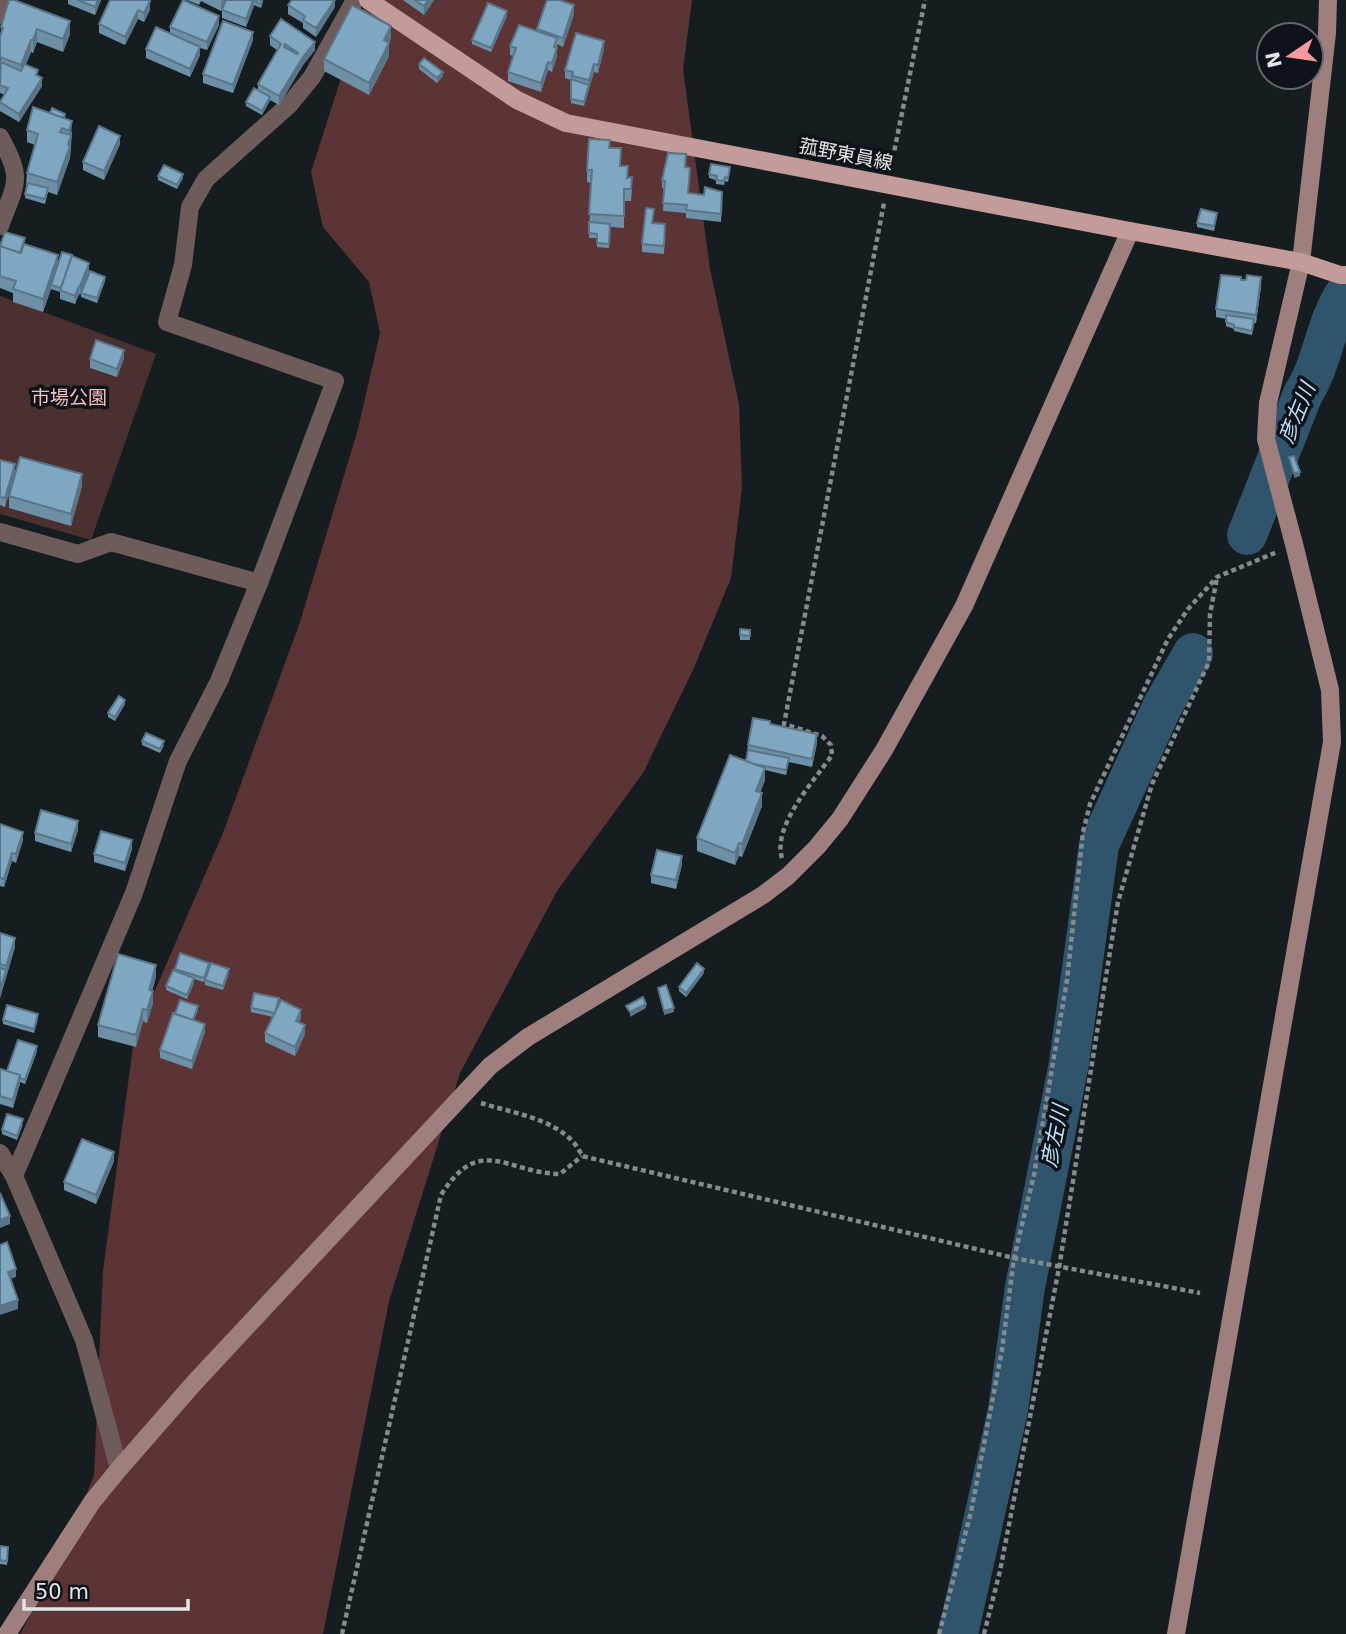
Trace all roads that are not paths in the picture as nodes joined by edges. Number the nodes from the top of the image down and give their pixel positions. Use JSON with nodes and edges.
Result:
{"nodes":[{"id":1,"x":3,"y":0,"type":"edge"},
{"id":2,"x":355,"y":0,"type":"edge"},
{"id":3,"x":368,"y":0,"type":"edge"},
{"id":4,"x":1328,"y":0,"type":"edge"},
{"id":5,"x":0,"y":15,"type":"edge"},
{"id":6,"x":0,"y":137,"type":"edge"},
{"id":7,"x":0,"y":226,"type":"edge"},
{"id":8,"x":1130,"y":231,"type":"junction"},
{"id":9,"x":1301,"y":262,"type":"junction"},
{"id":10,"x":1343,"y":275,"type":"edge"},
{"id":11,"x":0,"y":531,"type":"edge"},
{"id":12,"x":259,"y":583,"type":"junction"},
{"id":13,"x":0,"y":1153,"type":"edge"},
{"id":14,"x":14,"y":1176,"type":"junction"},
{"id":15,"x":119,"y":1469,"type":"junction"},
{"id":16,"x":7,"y":1634,"type":"edge"},
{"id":17,"x":1176,"y":1634,"type":"edge"}],
"edges":[{"from":1,"to":5,"type":"street"},
{"from":2,"to":12,"type":"street"},
{"from":3,"to":8,"type":"main road","name":"菰野東員線"},
{"from":4,"to":9,"type":"street"},
{"from":6,"to":7,"type":"street"},
{"from":8,"to":9,"type":"main road","name":"菰野東員線"},
{"from":8,"to":15,"type":"street"},
{"from":9,"to":10,"type":"main road","name":"菰野東員線"},
{"from":9,"to":17,"type":"street"},
{"from":11,"to":12,"type":"street"},
{"from":12,"to":14,"type":"street"},
{"from":13,"to":14,"type":"street"},
{"from":14,"to":15,"type":"street"},
{"from":15,"to":16,"type":"street"}]}
